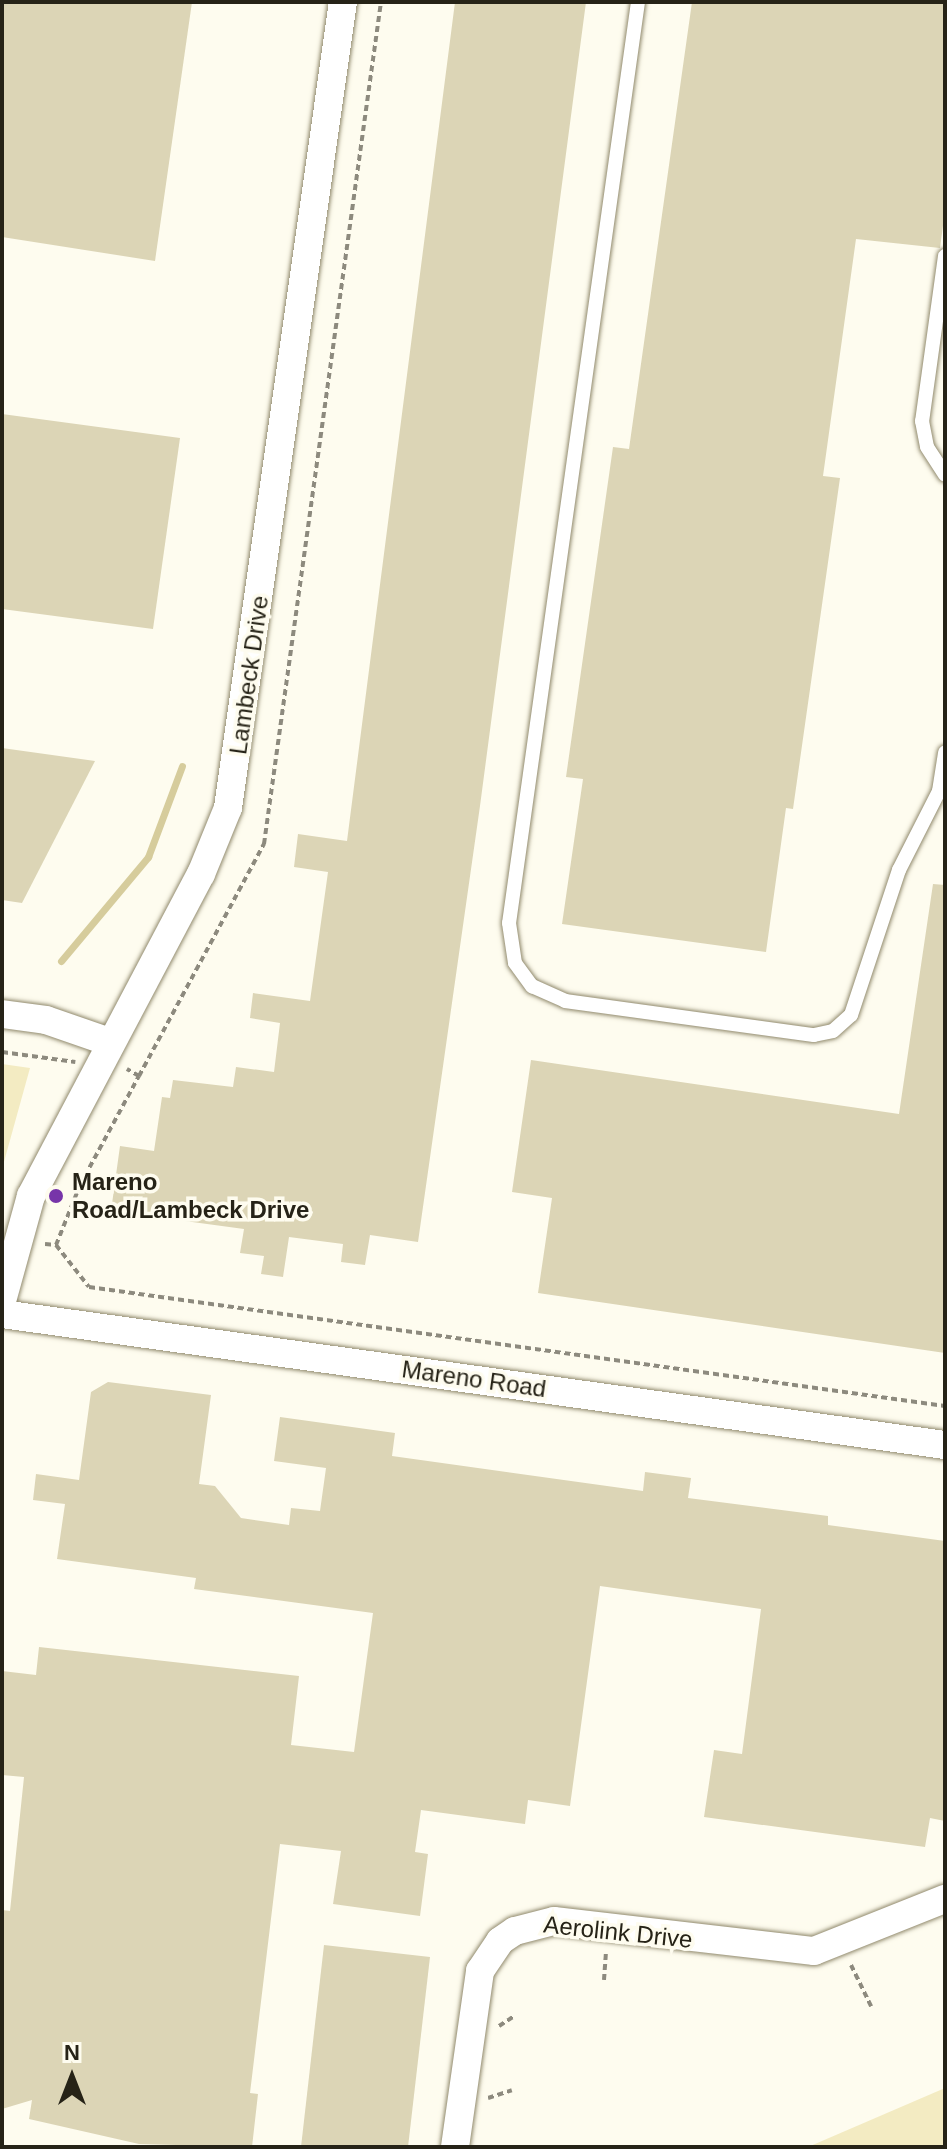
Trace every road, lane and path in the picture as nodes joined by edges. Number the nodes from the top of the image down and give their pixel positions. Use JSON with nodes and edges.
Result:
{"nodes":[{"id":1,"x":343,"y":2,"type":"edge"},
{"id":2,"x":638,"y":2,"type":"edge"},
{"id":3,"x":945,"y":256,"type":"edge"},
{"id":4,"x":945,"y":475,"type":"edge"},
{"id":5,"x":945,"y":752,"type":"edge"},
{"id":6,"x":939,"y":804,"type":"edge"},
{"id":7,"x":2,"y":1014,"type":"edge"},
{"id":8,"x":110,"y":1042,"type":"junction"},
{"id":9,"x":56,"y":1245,"type":"dead end"},
{"id":10,"x":2,"y":1301,"type":"edge"},
{"id":11,"x":2,"y":1314,"type":"edge"},
{"id":12,"x":945,"y":1406,"type":"edge"},
{"id":13,"x":945,"y":1445,"type":"edge"},
{"id":14,"x":945,"y":1899,"type":"edge"},
{"id":15,"x":840,"y":1941,"type":"junction"},
{"id":16,"x":871,"y":2006,"type":"dead end"},
{"id":17,"x":455,"y":2147,"type":"edge"}],
"edges":[{"from":1,"to":8,"type":"street","name":"Lambeck Drive"},
{"from":2,"to":6,"type":"lane"},
{"from":3,"to":4,"type":"lane"},
{"from":5,"to":6,"type":"lane"},
{"from":7,"to":8,"type":"street"},
{"from":8,"to":10,"type":"street","name":"Lambeck Drive"},
{"from":9,"to":12,"type":"path"},
{"from":11,"to":13,"type":"street","name":"Mareno Road"},
{"from":14,"to":15,"type":"street","name":"Aerolink Drive"},
{"from":15,"to":16,"type":"path"},
{"from":15,"to":17,"type":"street","name":"Aerolink Drive"}]}
